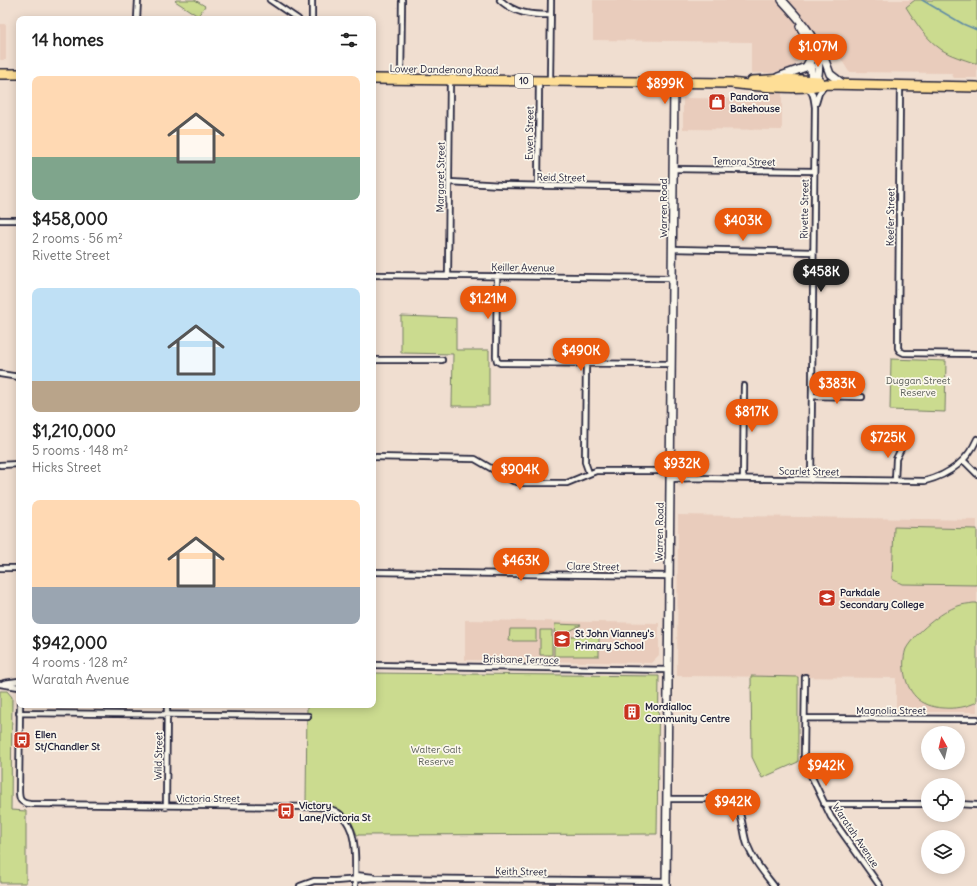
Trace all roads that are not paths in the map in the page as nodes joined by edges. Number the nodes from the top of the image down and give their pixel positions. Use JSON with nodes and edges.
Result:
{"nodes":[{"id":1,"x":138,"y":0,"type":"edge"},
{"id":2,"x":270,"y":0,"type":"edge"},
{"id":3,"x":312,"y":0,"type":"edge"},
{"id":4,"x":402,"y":0,"type":"edge"},
{"id":5,"x":500,"y":0,"type":"edge"},
{"id":6,"x":551,"y":0,"type":"edge"},
{"id":7,"x":782,"y":0,"type":"edge"},
{"id":8,"x":137,"y":16,"type":"edge"},
{"id":9,"x":294,"y":16,"type":"edge"},
{"id":10,"x":312,"y":16,"type":"edge"},
{"id":11,"x":551,"y":16,"type":"junction"},
{"id":12,"x":796,"y":17,"type":"junction"},
{"id":13,"x":811,"y":34,"type":"junction"},
{"id":14,"x":810,"y":59,"type":"junction"},
{"id":15,"x":0,"y":74,"type":"edge"},
{"id":16,"x":16,"y":74,"type":"edge"},
{"id":17,"x":376,"y":79,"type":"edge"},
{"id":18,"x":401,"y":79,"type":"junction"},
{"id":19,"x":772,"y":79,"type":"junction"},
{"id":20,"x":450,"y":80,"type":"junction"},
{"id":21,"x":538,"y":81,"type":"junction"},
{"id":22,"x":550,"y":81,"type":"junction"},
{"id":23,"x":674,"y":83,"type":"junction"},
{"id":24,"x":817,"y":83,"type":"junction"},
{"id":25,"x":731,"y":84,"type":"junction"},
{"id":26,"x":843,"y":84,"type":"junction"},
{"id":27,"x":900,"y":84,"type":"junction"},
{"id":28,"x":800,"y":87,"type":"junction"},
{"id":29,"x":977,"y":87,"type":"edge"},
{"id":30,"x":815,"y":107,"type":"junction"},
{"id":31,"x":673,"y":169,"type":"junction"},
{"id":32,"x":814,"y":171,"type":"junction"},
{"id":33,"x":450,"y":182,"type":"junction"},
{"id":34,"x":538,"y":186,"type":"junction"},
{"id":35,"x":673,"y":188,"type":"junction"},
{"id":36,"x":0,"y":220,"type":"edge"},
{"id":37,"x":16,"y":220,"type":"edge"},
{"id":38,"x":672,"y":249,"type":"junction"},
{"id":39,"x":813,"y":252,"type":"junction"},
{"id":40,"x":376,"y":275,"type":"edge"},
{"id":41,"x":448,"y":275,"type":"junction"},
{"id":42,"x":497,"y":276,"type":"junction"},
{"id":43,"x":672,"y":278,"type":"junction"},
{"id":44,"x":977,"y":354,"type":"edge"},
{"id":45,"x":376,"y":360,"type":"edge"},
{"id":46,"x":442,"y":360,"type":"dead end"},
{"id":47,"x":586,"y":364,"type":"junction"},
{"id":48,"x":671,"y":364,"type":"junction"},
{"id":49,"x":0,"y":374,"type":"edge"},
{"id":50,"x":16,"y":377,"type":"edge"},
{"id":51,"x":744,"y":386,"type":"dead end"},
{"id":52,"x":812,"y":396,"type":"junction"},
{"id":53,"x":862,"y":397,"type":"dead end"},
{"id":54,"x":977,"y":439,"type":"edge"},
{"id":55,"x":904,"y":443,"type":"dead end"},
{"id":56,"x":376,"y":457,"type":"edge"},
{"id":57,"x":963,"y":460,"type":"junction"},
{"id":58,"x":16,"y":464,"type":"edge"},
{"id":59,"x":0,"y":465,"type":"edge"},
{"id":60,"x":589,"y":473,"type":"junction"},
{"id":61,"x":977,"y":474,"type":"edge"},
{"id":62,"x":670,"y":475,"type":"junction"},
{"id":63,"x":743,"y":478,"type":"junction"},
{"id":64,"x":811,"y":480,"type":"junction"},
{"id":65,"x":895,"y":481,"type":"junction"},
{"id":66,"x":0,"y":568,"type":"edge"},
{"id":67,"x":16,"y":568,"type":"edge"},
{"id":68,"x":376,"y":572,"type":"edge"},
{"id":69,"x":669,"y":576,"type":"junction"},
{"id":70,"x":376,"y":665,"type":"edge"},
{"id":71,"x":668,"y":670,"type":"junction"},
{"id":72,"x":805,"y":677,"type":"dead end"},
{"id":73,"x":16,"y":681,"type":"edge"},
{"id":74,"x":0,"y":684,"type":"edge"},
{"id":75,"x":16,"y":687,"type":"edge"},
{"id":76,"x":20,"y":708,"type":"edge"},
{"id":77,"x":167,"y":708,"type":"edge"},
{"id":78,"x":19,"y":713,"type":"junction"},
{"id":79,"x":167,"y":714,"type":"junction"},
{"id":80,"x":308,"y":716,"type":"dead end"},
{"id":81,"x":804,"y":718,"type":"junction"},
{"id":82,"x":977,"y":719,"type":"edge"},
{"id":83,"x":667,"y":799,"type":"junction"},
{"id":84,"x":824,"y":804,"type":"junction"},
{"id":85,"x":921,"y":804,"type":"edge"},
{"id":86,"x":965,"y":804,"type":"edge"},
{"id":87,"x":977,"y":805,"type":"edge"},
{"id":88,"x":166,"y":807,"type":"junction"},
{"id":89,"x":355,"y":881,"type":"edge"},
{"id":90,"x":666,"y":884,"type":"edge"},
{"id":91,"x":300,"y":886,"type":"edge"},
{"id":92,"x":774,"y":886,"type":"edge"},
{"id":93,"x":880,"y":886,"type":"edge"}],
"edges":[{"from":1,"to":8,"type":"street"},
{"from":2,"to":9,"type":"street"},
{"from":3,"to":10,"type":"street"},
{"from":4,"to":18,"type":"street"},
{"from":5,"to":11,"type":"street"},
{"from":6,"to":11,"type":"street"},
{"from":7,"to":12,"type":"street"},
{"from":11,"to":22,"type":"street"},
{"from":12,"to":13,"type":"street"},
{"from":12,"to":14,"type":"street"},
{"from":13,"to":24,"type":"street"},
{"from":13,"to":26,"type":"street"},
{"from":14,"to":19,"type":"street"},
{"from":14,"to":24,"type":"street"},
{"from":15,"to":16,"type":"highway"},
{"from":17,"to":18,"type":"highway","name":"Lower Dandenong Road","number":"10"},
{"from":18,"to":20,"type":"highway","name":"Lower Dandenong Road","number":"10"},
{"from":19,"to":24,"type":"highway","name":"Lower Dandenong Road","number":"10"},
{"from":19,"to":25,"type":"highway","name":"Lower Dandenong Road","number":"10"},
{"from":20,"to":21,"type":"highway","name":"Lower Dandenong Road","number":"10"},
{"from":20,"to":33,"type":"street","name":"Margaret Street"},
{"from":21,"to":22,"type":"highway","name":"Lower Dandenong Road","number":"10"},
{"from":21,"to":34,"type":"street","name":"Ewen Street"},
{"from":22,"to":23,"type":"highway","name":"Lower Dandenong Road","number":"10"},
{"from":23,"to":25,"type":"highway","name":"Lower Dandenong Road","number":"10"},
{"from":23,"to":31,"type":"street","name":"Warren Road"},
{"from":24,"to":26,"type":"highway","name":"Lower Dandenong Road","number":"10"},
{"from":24,"to":28,"type":"highway","name":"Lower Dandenong Road","number":"10"},
{"from":24,"to":30,"type":"street","name":"Rivette Street"},
{"from":25,"to":28,"type":"highway","name":"Lower Dandenong Road","number":"10"},
{"from":26,"to":27,"type":"highway","name":"Lower Dandenong Road","number":"10"},
{"from":27,"to":29,"type":"highway","name":"Lower Dandenong Road","number":"10"},
{"from":27,"to":44,"type":"street","name":"Keefer Street"},
{"from":28,"to":30,"type":"street","name":"Rivette Street"},
{"from":30,"to":32,"type":"street","name":"Rivette Street"},
{"from":31,"to":32,"type":"street","name":"Temora Street"},
{"from":31,"to":35,"type":"street","name":"Warren Road"},
{"from":32,"to":39,"type":"street","name":"Rivette Street"},
{"from":33,"to":34,"type":"street","name":"Reid Street"},
{"from":33,"to":41,"type":"street","name":"Margaret Street"},
{"from":34,"to":35,"type":"street","name":"Reid Street"},
{"from":35,"to":38,"type":"street","name":"Warren Road"},
{"from":36,"to":37,"type":"street"},
{"from":38,"to":39,"type":"street"},
{"from":38,"to":43,"type":"street","name":"Warren Road"},
{"from":39,"to":52,"type":"street","name":"Rivette Street"},
{"from":40,"to":41,"type":"street","name":"Keiller Avenue"},
{"from":41,"to":42,"type":"street","name":"Keiller Avenue"},
{"from":42,"to":43,"type":"street","name":"Keiller Avenue"},
{"from":42,"to":47,"type":"street"},
{"from":43,"to":48,"type":"street","name":"Warren Road"},
{"from":45,"to":46,"type":"street"},
{"from":47,"to":48,"type":"street"},
{"from":47,"to":60,"type":"street"},
{"from":48,"to":62,"type":"street","name":"Warren Road"},
{"from":49,"to":50,"type":"street"},
{"from":51,"to":63,"type":"street"},
{"from":52,"to":53,"type":"street"},
{"from":52,"to":64,"type":"street","name":"Rivette Street"},
{"from":54,"to":57,"type":"street","name":"Scarlet Street"},
{"from":55,"to":65,"type":"street"},
{"from":56,"to":60,"type":"street","name":"Scarlet Street"},
{"from":57,"to":61,"type":"street"},
{"from":57,"to":65,"type":"street","name":"Scarlet Street"},
{"from":58,"to":59,"type":"street"},
{"from":60,"to":62,"type":"street","name":"Scarlet Street"},
{"from":62,"to":63,"type":"street","name":"Scarlet Street"},
{"from":62,"to":69,"type":"street","name":"Warren Road"},
{"from":63,"to":64,"type":"street","name":"Scarlet Street"},
{"from":64,"to":65,"type":"street","name":"Scarlet Street"},
{"from":66,"to":67,"type":"street"},
{"from":68,"to":69,"type":"street","name":"Clare Street"},
{"from":69,"to":71,"type":"street","name":"Warren Road"},
{"from":70,"to":71,"type":"street","name":"Brisbane Terrace"},
{"from":71,"to":83,"type":"street","name":"Warren Road"},
{"from":72,"to":81,"type":"street","name":"Waratah Avenue"},
{"from":73,"to":74,"type":"street"},
{"from":74,"to":75,"type":"street"},
{"from":76,"to":78,"type":"street"},
{"from":77,"to":79,"type":"street","name":"Wild Street"},
{"from":78,"to":79,"type":"street"},
{"from":78,"to":88,"type":"street","name":"Victoria Street"},
{"from":79,"to":80,"type":"street"},
{"from":79,"to":88,"type":"street","name":"Wild Street"},
{"from":81,"to":82,"type":"street","name":"Magnolia Street"},
{"from":81,"to":84,"type":"street","name":"Waratah Avenue"},
{"from":83,"to":90,"type":"street","name":"Warren Road"},
{"from":83,"to":92,"type":"street"},
{"from":84,"to":85,"type":"street"},
{"from":84,"to":93,"type":"street","name":"Waratah Avenue"},
{"from":86,"to":87,"type":"street"},
{"from":88,"to":89,"type":"street","name":"Victoria Street"},
{"from":89,"to":90,"type":"street","name":"Keith Street"},
{"from":89,"to":91,"type":"street","name":"Keith Street"}]}
